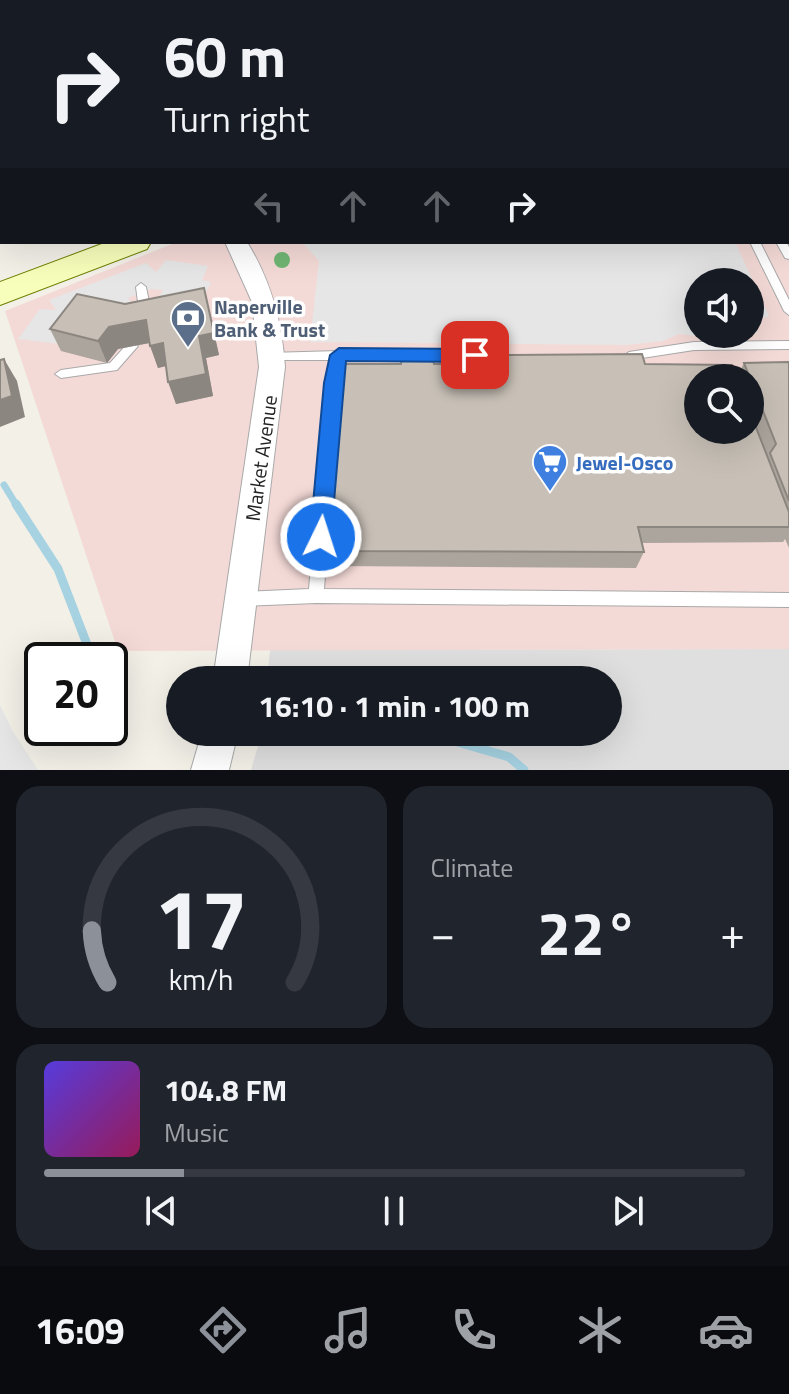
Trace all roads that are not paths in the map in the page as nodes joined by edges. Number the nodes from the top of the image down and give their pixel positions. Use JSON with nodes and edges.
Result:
{"nodes":[{"id":1,"x":66,"y":244,"type":"edge"},
{"id":2,"x":131,"y":244,"type":"edge"},
{"id":3,"x":237,"y":244,"type":"edge"},
{"id":4,"x":756,"y":244,"type":"edge"},
{"id":5,"x":0,"y":268,"type":"edge"},
{"id":6,"x":141,"y":287,"type":"dead end"},
{"id":7,"x":0,"y":294,"type":"edge"},
{"id":8,"x":789,"y":311,"type":"edge"},
{"id":9,"x":147,"y":324,"type":"edge"},
{"id":10,"x":789,"y":345,"type":"edge"},
{"id":11,"x":132,"y":346,"type":"edge"},
{"id":12,"x":339,"y":355,"type":"junction"},
{"id":13,"x":272,"y":356,"type":"junction"},
{"id":14,"x":522,"y":356,"type":"edge"},
{"id":15,"x":618,"y":356,"type":"edge"},
{"id":16,"x":61,"y":374,"type":"dead end"},
{"id":17,"x":316,"y":596,"type":"junction"},
{"id":18,"x":241,"y":599,"type":"junction"},
{"id":19,"x":789,"y":600,"type":"edge"},
{"id":20,"x":232,"y":666,"type":"edge"},
{"id":21,"x":216,"y":746,"type":"edge"},
{"id":22,"x":210,"y":770,"type":"edge"}],
"edges":[{"from":1,"to":5,"type":"main road"},
{"from":2,"to":7,"type":"main road"},
{"from":3,"to":13,"type":"street","name":"Market Avenue"},
{"from":4,"to":8,"type":"lane"},
{"from":6,"to":9,"type":"lane"},
{"from":10,"to":15,"type":"lane"},
{"from":11,"to":16,"type":"lane"},
{"from":12,"to":13,"type":"lane"},
{"from":12,"to":14,"type":"lane"},
{"from":12,"to":17,"type":"lane"},
{"from":13,"to":18,"type":"street","name":"Market Avenue"},
{"from":17,"to":18,"type":"lane"},
{"from":17,"to":19,"type":"lane"},
{"from":18,"to":20,"type":"street","name":"Market Avenue"},
{"from":21,"to":22,"type":"street"}]}
